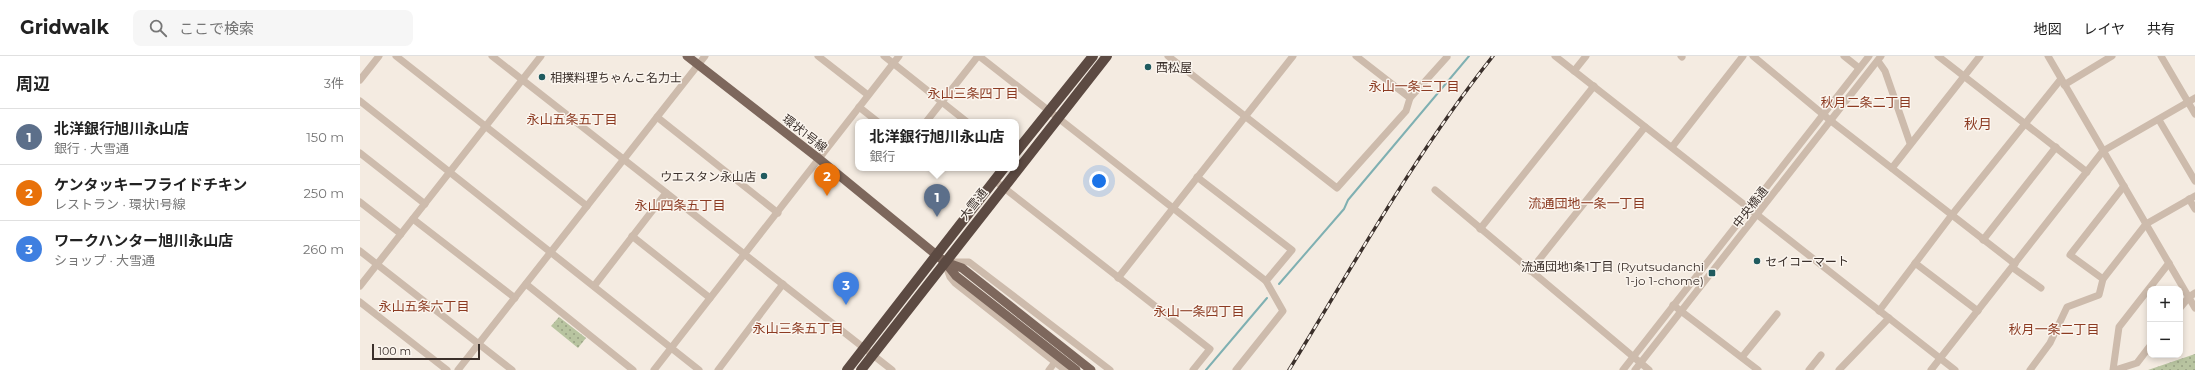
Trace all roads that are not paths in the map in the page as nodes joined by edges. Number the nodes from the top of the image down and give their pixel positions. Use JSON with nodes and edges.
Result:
{"nodes":[{"id":1,"x":379,"y":56,"type":"edge"},
{"id":2,"x":396,"y":56,"type":"edge"},
{"id":3,"x":492,"y":56,"type":"edge"},
{"id":4,"x":541,"y":56,"type":"edge"},
{"id":5,"x":687,"y":56,"type":"edge"},
{"id":6,"x":705,"y":56,"type":"edge"},
{"id":7,"x":818,"y":56,"type":"edge"},
{"id":8,"x":884,"y":56,"type":"edge"},
{"id":9,"x":899,"y":56,"type":"edge"},
{"id":10,"x":978,"y":56,"type":"edge"},
{"id":11,"x":1093,"y":56,"type":"edge"},
{"id":12,"x":1107,"y":56,"type":"edge"},
{"id":13,"x":1168,"y":56,"type":"edge"},
{"id":14,"x":1293,"y":56,"type":"edge"},
{"id":15,"x":1356,"y":56,"type":"edge"},
{"id":16,"x":1447,"y":56,"type":"edge"},
{"id":17,"x":1555,"y":56,"type":"edge"},
{"id":18,"x":1586,"y":56,"type":"edge"},
{"id":19,"x":1743,"y":56,"type":"edge"},
{"id":20,"x":1754,"y":56,"type":"edge"},
{"id":21,"x":1844,"y":56,"type":"edge"},
{"id":22,"x":1869,"y":56,"type":"edge"},
{"id":23,"x":1938,"y":56,"type":"edge"},
{"id":24,"x":1980,"y":56,"type":"edge"},
{"id":25,"x":2048,"y":56,"type":"edge"},
{"id":26,"x":2112,"y":56,"type":"edge"},
{"id":27,"x":2161,"y":56,"type":"edge"},
{"id":28,"x":1880,"y":58,"type":"edge"},
{"id":29,"x":893,"y":63,"type":"junction"},
{"id":30,"x":698,"y":65,"type":"junction"},
{"id":31,"x":1859,"y":68,"type":"junction"},
{"id":32,"x":1574,"y":71,"type":"junction"},
{"id":33,"x":1965,"y":75,"type":"junction"},
{"id":34,"x":360,"y":80,"type":"edge"},
{"id":35,"x":522,"y":80,"type":"junction"},
{"id":36,"x":2063,"y":82,"type":"junction"},
{"id":37,"x":1594,"y":86,"type":"junction"},
{"id":38,"x":868,"y":95,"type":"junction"},
{"id":39,"x":1410,"y":98,"type":"junction"},
{"id":40,"x":2192,"y":100,"type":"edge"},
{"id":41,"x":360,"y":101,"type":"edge"},
{"id":42,"x":942,"y":102,"type":"junction"},
{"id":43,"x":859,"y":107,"type":"junction"},
{"id":44,"x":1049,"y":111,"type":"junction"},
{"id":45,"x":2195,"y":114,"type":"edge"},
{"id":46,"x":1824,"y":115,"type":"junction"},
{"id":47,"x":657,"y":117,"type":"junction"},
{"id":48,"x":1245,"y":117,"type":"junction"},
{"id":49,"x":1058,"y":118,"type":"junction"},
{"id":50,"x":874,"y":119,"type":"edge"},
{"id":51,"x":928,"y":119,"type":"edge"},
{"id":52,"x":963,"y":119,"type":"edge"},
{"id":53,"x":2159,"y":120,"type":"junction"},
{"id":54,"x":1831,"y":121,"type":"junction"},
{"id":55,"x":2025,"y":123,"type":"junction"},
{"id":56,"x":486,"y":126,"type":"junction"},
{"id":57,"x":1645,"y":127,"type":"junction"},
{"id":58,"x":1910,"y":143,"type":"junction"},
{"id":59,"x":1672,"y":147,"type":"junction"},
{"id":60,"x":2056,"y":147,"type":"junction"},
{"id":61,"x":1019,"y":148,"type":"edge"},
{"id":62,"x":2103,"y":151,"type":"junction"},
{"id":63,"x":360,"y":153,"type":"edge"},
{"id":64,"x":818,"y":158,"type":"junction"},
{"id":65,"x":624,"y":160,"type":"junction"},
{"id":66,"x":1019,"y":161,"type":"edge"},
{"id":67,"x":1892,"y":168,"type":"junction"},
{"id":68,"x":1002,"y":171,"type":"edge"},
{"id":69,"x":1013,"y":171,"type":"edge"},
{"id":70,"x":450,"y":172,"type":"junction"},
{"id":71,"x":2087,"y":172,"type":"junction"},
{"id":72,"x":1197,"y":177,"type":"junction"},
{"id":73,"x":994,"y":180,"type":"junction"},
{"id":74,"x":2195,"y":182,"type":"edge"},
{"id":75,"x":2124,"y":186,"type":"junction"},
{"id":76,"x":1003,"y":187,"type":"junction"},
{"id":77,"x":1435,"y":190,"type":"dead end"},
{"id":78,"x":666,"y":193,"type":"junction"},
{"id":79,"x":2192,"y":197,"type":"edge"},
{"id":80,"x":360,"y":202,"type":"edge"},
{"id":81,"x":425,"y":204,"type":"junction"},
{"id":82,"x":587,"y":206,"type":"junction"},
{"id":83,"x":1749,"y":209,"type":"junction"},
{"id":84,"x":2195,"y":209,"type":"edge"},
{"id":85,"x":1172,"y":210,"type":"junction"},
{"id":86,"x":778,"y":212,"type":"junction"},
{"id":87,"x":1757,"y":215,"type":"junction"},
{"id":88,"x":1951,"y":216,"type":"junction"},
{"id":89,"x":413,"y":219,"type":"junction"},
{"id":90,"x":2146,"y":224,"type":"junction"},
{"id":91,"x":1480,"y":229,"type":"junction"},
{"id":92,"x":401,"y":234,"type":"junction"},
{"id":93,"x":632,"y":236,"type":"junction"},
{"id":94,"x":1983,"y":240,"type":"junction"},
{"id":95,"x":360,"y":251,"type":"edge"},
{"id":96,"x":551,"y":252,"type":"junction"},
{"id":97,"x":744,"y":254,"type":"junction"},
{"id":98,"x":936,"y":255,"type":"junction"},
{"id":99,"x":945,"y":262,"type":"junction"},
{"id":100,"x":1915,"y":263,"type":"junction"},
{"id":101,"x":2169,"y":263,"type":"junction"},
{"id":102,"x":377,"y":265,"type":"junction"},
{"id":103,"x":2014,"y":266,"type":"junction"},
{"id":104,"x":1530,"y":271,"type":"junction"},
{"id":105,"x":1118,"y":278,"type":"junction"},
{"id":106,"x":2103,"y":279,"type":"junction"},
{"id":107,"x":1266,"y":281,"type":"junction"},
{"id":108,"x":526,"y":284,"type":"junction"},
{"id":109,"x":783,"y":284,"type":"junction"},
{"id":110,"x":360,"y":286,"type":"edge"},
{"id":111,"x":594,"y":286,"type":"junction"},
{"id":112,"x":2041,"y":288,"type":"dead end"},
{"id":113,"x":2192,"y":295,"type":"edge"},
{"id":114,"x":515,"y":298,"type":"junction"},
{"id":115,"x":710,"y":298,"type":"junction"},
{"id":116,"x":994,"y":299,"type":"junction"},
{"id":117,"x":360,"y":302,"type":"edge"},
{"id":118,"x":1673,"y":305,"type":"junction"},
{"id":119,"x":2183,"y":305,"type":"edge"},
{"id":120,"x":2195,"y":308,"type":"edge"},
{"id":121,"x":1682,"y":311,"type":"junction"},
{"id":122,"x":1879,"y":311,"type":"junction"},
{"id":123,"x":1978,"y":311,"type":"junction"},
{"id":124,"x":1777,"y":314,"type":"dead end"},
{"id":125,"x":1889,"y":318,"type":"junction"},
{"id":126,"x":479,"y":344,"type":"junction"},
{"id":127,"x":671,"y":348,"type":"junction"},
{"id":128,"x":864,"y":348,"type":"junction"},
{"id":129,"x":2147,"y":350,"type":"edge"},
{"id":130,"x":873,"y":355,"type":"junction"},
{"id":131,"x":1821,"y":355,"type":"dead end"},
{"id":132,"x":1634,"y":357,"type":"junction"},
{"id":133,"x":1742,"y":357,"type":"junction"},
{"id":134,"x":1940,"y":358,"type":"junction"},
{"id":135,"x":1055,"y":362,"type":"junction"},
{"id":136,"x":1641,"y":363,"type":"junction"},
{"id":137,"x":447,"y":370,"type":"edge"},
{"id":138,"x":458,"y":370,"type":"edge"},
{"id":139,"x":512,"y":370,"type":"edge"},
{"id":140,"x":633,"y":370,"type":"edge"},
{"id":141,"x":654,"y":370,"type":"edge"},
{"id":142,"x":699,"y":370,"type":"edge"},
{"id":143,"x":718,"y":370,"type":"edge"},
{"id":144,"x":847,"y":370,"type":"edge"},
{"id":145,"x":861,"y":370,"type":"edge"},
{"id":146,"x":892,"y":370,"type":"edge"},
{"id":147,"x":1049,"y":370,"type":"edge"},
{"id":148,"x":1065,"y":370,"type":"edge"},
{"id":149,"x":1076,"y":370,"type":"edge"},
{"id":150,"x":1091,"y":370,"type":"edge"},
{"id":151,"x":1110,"y":370,"type":"edge"},
{"id":152,"x":1193,"y":370,"type":"edge"},
{"id":153,"x":1236,"y":370,"type":"edge"},
{"id":154,"x":1623,"y":370,"type":"edge"},
{"id":155,"x":1635,"y":370,"type":"edge"},
{"id":156,"x":1649,"y":370,"type":"edge"},
{"id":157,"x":1758,"y":370,"type":"edge"},
{"id":158,"x":1809,"y":370,"type":"edge"},
{"id":159,"x":1839,"y":370,"type":"edge"},
{"id":160,"x":1931,"y":370,"type":"edge"},
{"id":161,"x":1955,"y":370,"type":"edge"},
{"id":162,"x":2030,"y":370,"type":"edge"},
{"id":163,"x":2114,"y":370,"type":"edge"}],
"edges":[{"from":1,"to":34,"type":"street"},
{"from":2,"to":56,"type":"street"},
{"from":3,"to":35,"type":"street"},
{"from":4,"to":35,"type":"street"},
{"from":5,"to":30,"type":"main road","name":"環状1号線"},
{"from":6,"to":30,"type":"street"},
{"from":7,"to":38,"type":"street"},
{"from":8,"to":29,"type":"street"},
{"from":9,"to":29,"type":"street"},
{"from":10,"to":42,"type":"street"},
{"from":10,"to":44,"type":"street"},
{"from":11,"to":44,"type":"highway"},
{"from":12,"to":49,"type":"highway","name":"大雪通"},
{"from":13,"to":48,"type":"street"},
{"from":14,"to":48,"type":"street"},
{"from":15,"to":39,"type":"street"},
{"from":16,"to":39,"type":"street"},
{"from":17,"to":32,"type":"street"},
{"from":18,"to":32,"type":"street"},
{"from":19,"to":59,"type":"street"},
{"from":20,"to":46,"type":"street"},
{"from":21,"to":31,"type":"street"},
{"from":22,"to":31,"type":"street","name":"中央橋通"},
{"from":23,"to":33,"type":"street"},
{"from":24,"to":33,"type":"street"},
{"from":25,"to":36,"type":"street"},
{"from":26,"to":36,"type":"street"},
{"from":27,"to":40,"type":"street"},
{"from":28,"to":54,"type":"street","name":"中央橋通"},
{"from":28,"to":58,"type":"street"},
{"from":29,"to":38,"type":"street"},
{"from":29,"to":42,"type":"street"},
{"from":30,"to":47,"type":"street"},
{"from":30,"to":64,"type":"main road","name":"環状1号線"},
{"from":31,"to":46,"type":"street","name":"中央橋通"},
{"from":32,"to":37,"type":"street"},
{"from":33,"to":55,"type":"street"},
{"from":33,"to":58,"type":"street"},
{"from":35,"to":56,"type":"street"},
{"from":35,"to":65,"type":"street"},
{"from":36,"to":55,"type":"street"},
{"from":36,"to":62,"type":"street"},
{"from":37,"to":57,"type":"street"},
{"from":37,"to":91,"type":"street"},
{"from":38,"to":43,"type":"street"},
{"from":39,"to":48,"type":"street"},
{"from":40,"to":45,"type":"street"},
{"from":40,"to":53,"type":"street"},
{"from":41,"to":70,"type":"street"},
{"from":42,"to":51,"type":"street"},
{"from":42,"to":52,"type":"street"},
{"from":43,"to":50,"type":"street"},
{"from":43,"to":64,"type":"street"},
{"from":44,"to":49,"type":"street"},
{"from":44,"to":61,"type":"highway"},
{"from":46,"to":54,"type":"street"},
{"from":46,"to":83,"type":"street","name":"中央橋通"},
{"from":47,"to":65,"type":"street"},
{"from":47,"to":86,"type":"street"},
{"from":48,"to":72,"type":"street"},
{"from":49,"to":66,"type":"highway","name":"大雪通"},
{"from":49,"to":85,"type":"street"},
{"from":53,"to":62,"type":"street"},
{"from":53,"to":74,"type":"street"},
{"from":54,"to":67,"type":"street"},
{"from":54,"to":87,"type":"street","name":"中央橋通"},
{"from":55,"to":60,"type":"street"},
{"from":55,"to":88,"type":"street"},
{"from":56,"to":70,"type":"street"},
{"from":56,"to":82,"type":"street"},
{"from":57,"to":59,"type":"street"},
{"from":57,"to":104,"type":"street"},
{"from":58,"to":67,"type":"street"},
{"from":59,"to":83,"type":"street"},
{"from":60,"to":71,"type":"street"},
{"from":60,"to":94,"type":"street"},
{"from":62,"to":71,"type":"street"},
{"from":62,"to":75,"type":"street"},
{"from":63,"to":81,"type":"street"},
{"from":64,"to":86,"type":"street"},
{"from":64,"to":98,"type":"main road","name":"環状1号線"},
{"from":65,"to":78,"type":"street"},
{"from":65,"to":82,"type":"street"},
{"from":67,"to":88,"type":"street"},
{"from":68,"to":73,"type":"highway","name":"大雪通"},
{"from":69,"to":76,"type":"highway","name":"大雪通"},
{"from":70,"to":81,"type":"street"},
{"from":70,"to":96,"type":"street"},
{"from":71,"to":103,"type":"street"},
{"from":72,"to":85,"type":"street"},
{"from":72,"to":107,"type":"street"},
{"from":73,"to":76,"type":"street"},
{"from":73,"to":98,"type":"highway","name":"大雪通"},
{"from":75,"to":90,"type":"street"},
{"from":75,"to":106,"type":"street"},
{"from":76,"to":99,"type":"highway","name":"大雪通"},
{"from":76,"to":105,"type":"street"},
{"from":77,"to":91,"type":"street"},
{"from":78,"to":93,"type":"street"},
{"from":78,"to":97,"type":"street"},
{"from":79,"to":84,"type":"street"},
{"from":79,"to":90,"type":"street"},
{"from":80,"to":92,"type":"street"},
{"from":81,"to":89,"type":"street"},
{"from":82,"to":96,"type":"street"},
{"from":83,"to":87,"type":"street"},
{"from":83,"to":118,"type":"street","name":"中央橋通"},
{"from":85,"to":105,"type":"street"},
{"from":85,"to":107,"type":"street"},
{"from":86,"to":97,"type":"street"},
{"from":87,"to":121,"type":"street","name":"中央橋通"},
{"from":87,"to":122,"type":"street"},
{"from":88,"to":94,"type":"street"},
{"from":88,"to":100,"type":"street"},
{"from":89,"to":92,"type":"street"},
{"from":89,"to":114,"type":"street"},
{"from":90,"to":101,"type":"street"},
{"from":90,"to":106,"type":"street"},
{"from":91,"to":104,"type":"street"},
{"from":92,"to":102,"type":"street"},
{"from":93,"to":111,"type":"street"},
{"from":93,"to":115,"type":"street"},
{"from":94,"to":103,"type":"street"},
{"from":95,"to":102,"type":"street"},
{"from":96,"to":108,"type":"street"},
{"from":96,"to":111,"type":"street"},
{"from":97,"to":109,"type":"street"},
{"from":97,"to":115,"type":"street"},
{"from":98,"to":99,"type":"main road","name":"環状1号線"},
{"from":98,"to":128,"type":"highway","name":"大雪通"},
{"from":99,"to":116,"type":"main road","name":"環状1号線"},
{"from":99,"to":130,"type":"highway","name":"大雪通"},
{"from":99,"to":135,"type":"street"},
{"from":99,"to":151,"type":"street"},
{"from":100,"to":122,"type":"street"},
{"from":100,"to":123,"type":"street"},
{"from":101,"to":113,"type":"street"},
{"from":101,"to":163,"type":"street"},
{"from":102,"to":110,"type":"street"},
{"from":102,"to":126,"type":"street"},
{"from":103,"to":112,"type":"street"},
{"from":103,"to":123,"type":"street"},
{"from":104,"to":132,"type":"street"},
{"from":105,"to":152,"type":"street"},
{"from":106,"to":162,"type":"street"},
{"from":107,"to":153,"type":"street"},
{"from":108,"to":114,"type":"street"},
{"from":108,"to":140,"type":"street"},
{"from":109,"to":128,"type":"street"},
{"from":109,"to":143,"type":"street"},
{"from":111,"to":127,"type":"street"},
{"from":113,"to":119,"type":"street"},
{"from":113,"to":120,"type":"street"},
{"from":114,"to":126,"type":"street"},
{"from":115,"to":127,"type":"street"},
{"from":116,"to":149,"type":"main road"},
{"from":116,"to":150,"type":"main road"},
{"from":117,"to":137,"type":"street"},
{"from":118,"to":121,"type":"street"},
{"from":118,"to":132,"type":"street","name":"中央橋通"},
{"from":121,"to":133,"type":"street"},
{"from":121,"to":136,"type":"street","name":"中央橋通"},
{"from":122,"to":125,"type":"street"},
{"from":123,"to":134,"type":"street"},
{"from":124,"to":133,"type":"street"},
{"from":125,"to":134,"type":"street"},
{"from":125,"to":159,"type":"street"},
{"from":126,"to":138,"type":"street"},
{"from":126,"to":139,"type":"street"},
{"from":127,"to":141,"type":"street"},
{"from":127,"to":142,"type":"street"},
{"from":128,"to":130,"type":"street"},
{"from":128,"to":144,"type":"highway","name":"大雪通"},
{"from":129,"to":163,"type":"street"},
{"from":130,"to":145,"type":"highway","name":"大雪通"},
{"from":130,"to":146,"type":"street"},
{"from":131,"to":158,"type":"street"},
{"from":132,"to":136,"type":"street"},
{"from":132,"to":154,"type":"street","name":"中央橋通"},
{"from":133,"to":157,"type":"street"},
{"from":134,"to":160,"type":"street"},
{"from":134,"to":161,"type":"street"},
{"from":135,"to":147,"type":"street"},
{"from":135,"to":148,"type":"street"},
{"from":136,"to":155,"type":"street","name":"中央橋通"},
{"from":136,"to":156,"type":"street"}]}
